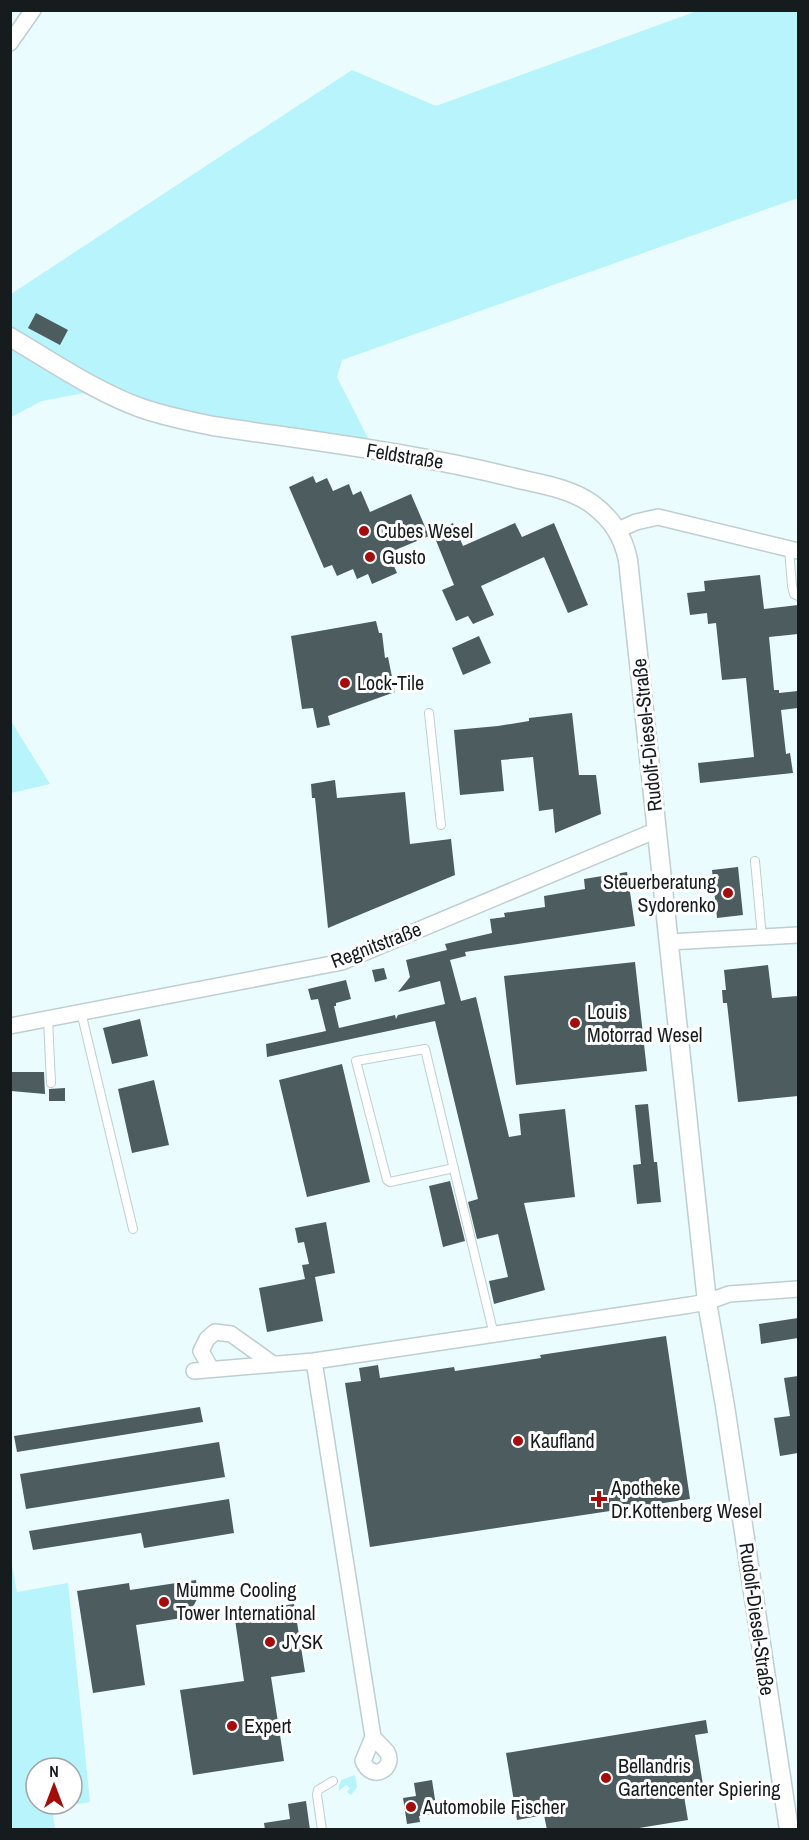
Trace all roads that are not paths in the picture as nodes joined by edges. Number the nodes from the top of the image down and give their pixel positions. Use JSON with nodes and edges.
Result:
{"nodes":[{"id":1,"x":33,"y":10,"type":"edge"},
{"id":2,"x":10,"y":43,"type":"edge"},
{"id":3,"x":10,"y":337,"type":"edge"},
{"id":4,"x":618,"y":530,"type":"junction"},
{"id":5,"x":794,"y":549,"type":"edge"},
{"id":6,"x":798,"y":596,"type":"edge"},
{"id":7,"x":429,"y":713,"type":"dead end"},
{"id":8,"x":441,"y":825,"type":"dead end"},
{"id":9,"x":657,"y":830,"type":"junction"},
{"id":10,"x":755,"y":861,"type":"dead end"},
{"id":11,"x":798,"y":935,"type":"edge"},
{"id":12,"x":762,"y":937,"type":"junction"},
{"id":13,"x":669,"y":942,"type":"junction"},
{"id":14,"x":81,"y":1012,"type":"junction"},
{"id":15,"x":48,"y":1018,"type":"junction"},
{"id":16,"x":10,"y":1026,"type":"edge"},
{"id":17,"x":51,"y":1083,"type":"dead end"},
{"id":18,"x":454,"y":1168,"type":"junction"},
{"id":19,"x":133,"y":1228,"type":"dead end"},
{"id":20,"x":798,"y":1290,"type":"edge"},
{"id":21,"x":707,"y":1302,"type":"junction"},
{"id":22,"x":494,"y":1335,"type":"junction"},
{"id":23,"x":314,"y":1361,"type":"junction"},
{"id":24,"x":273,"y":1364,"type":"junction"},
{"id":25,"x":211,"y":1369,"type":"junction"},
{"id":26,"x":194,"y":1371,"type":"dead end"},
{"id":27,"x":373,"y":1737,"type":"dead end"},
{"id":28,"x":333,"y":1781,"type":"dead end"},
{"id":29,"x":322,"y":1830,"type":"edge"},
{"id":30,"x":789,"y":1830,"type":"edge"}],
"edges":[{"from":1,"to":2,"type":"street"},
{"from":3,"to":4,"type":"street","name":"Feldstraße"},
{"from":4,"to":5,"type":"street"},
{"from":4,"to":9,"type":"street","name":"Rudolf-Diesel-Straße"},
{"from":5,"to":6,"type":"lane"},
{"from":7,"to":8,"type":"lane"},
{"from":9,"to":13,"type":"street","name":"Rudolf-Diesel-Straße"},
{"from":9,"to":14,"type":"street","name":"Regnitstraße"},
{"from":10,"to":12,"type":"lane"},
{"from":11,"to":12,"type":"street"},
{"from":12,"to":13,"type":"street"},
{"from":13,"to":21,"type":"street","name":"Rudolf-Diesel-Straße"},
{"from":14,"to":15,"type":"street","name":"Regnitstraße"},
{"from":14,"to":19,"type":"lane"},
{"from":15,"to":16,"type":"street","name":"Regnitstraße"},
{"from":15,"to":17,"type":"lane"},
{"from":18,"to":18,"type":"lane"},
{"from":18,"to":22,"type":"lane"},
{"from":20,"to":21,"type":"street"},
{"from":21,"to":22,"type":"street"},
{"from":21,"to":30,"type":"street","name":"Rudolf-Diesel-Straße"},
{"from":22,"to":23,"type":"street"},
{"from":23,"to":24,"type":"street"},
{"from":23,"to":27,"type":"street"},
{"from":24,"to":25,"type":"street"},
{"from":24,"to":25,"type":"street"},
{"from":25,"to":26,"type":"street"},
{"from":28,"to":29,"type":"lane"}]}
